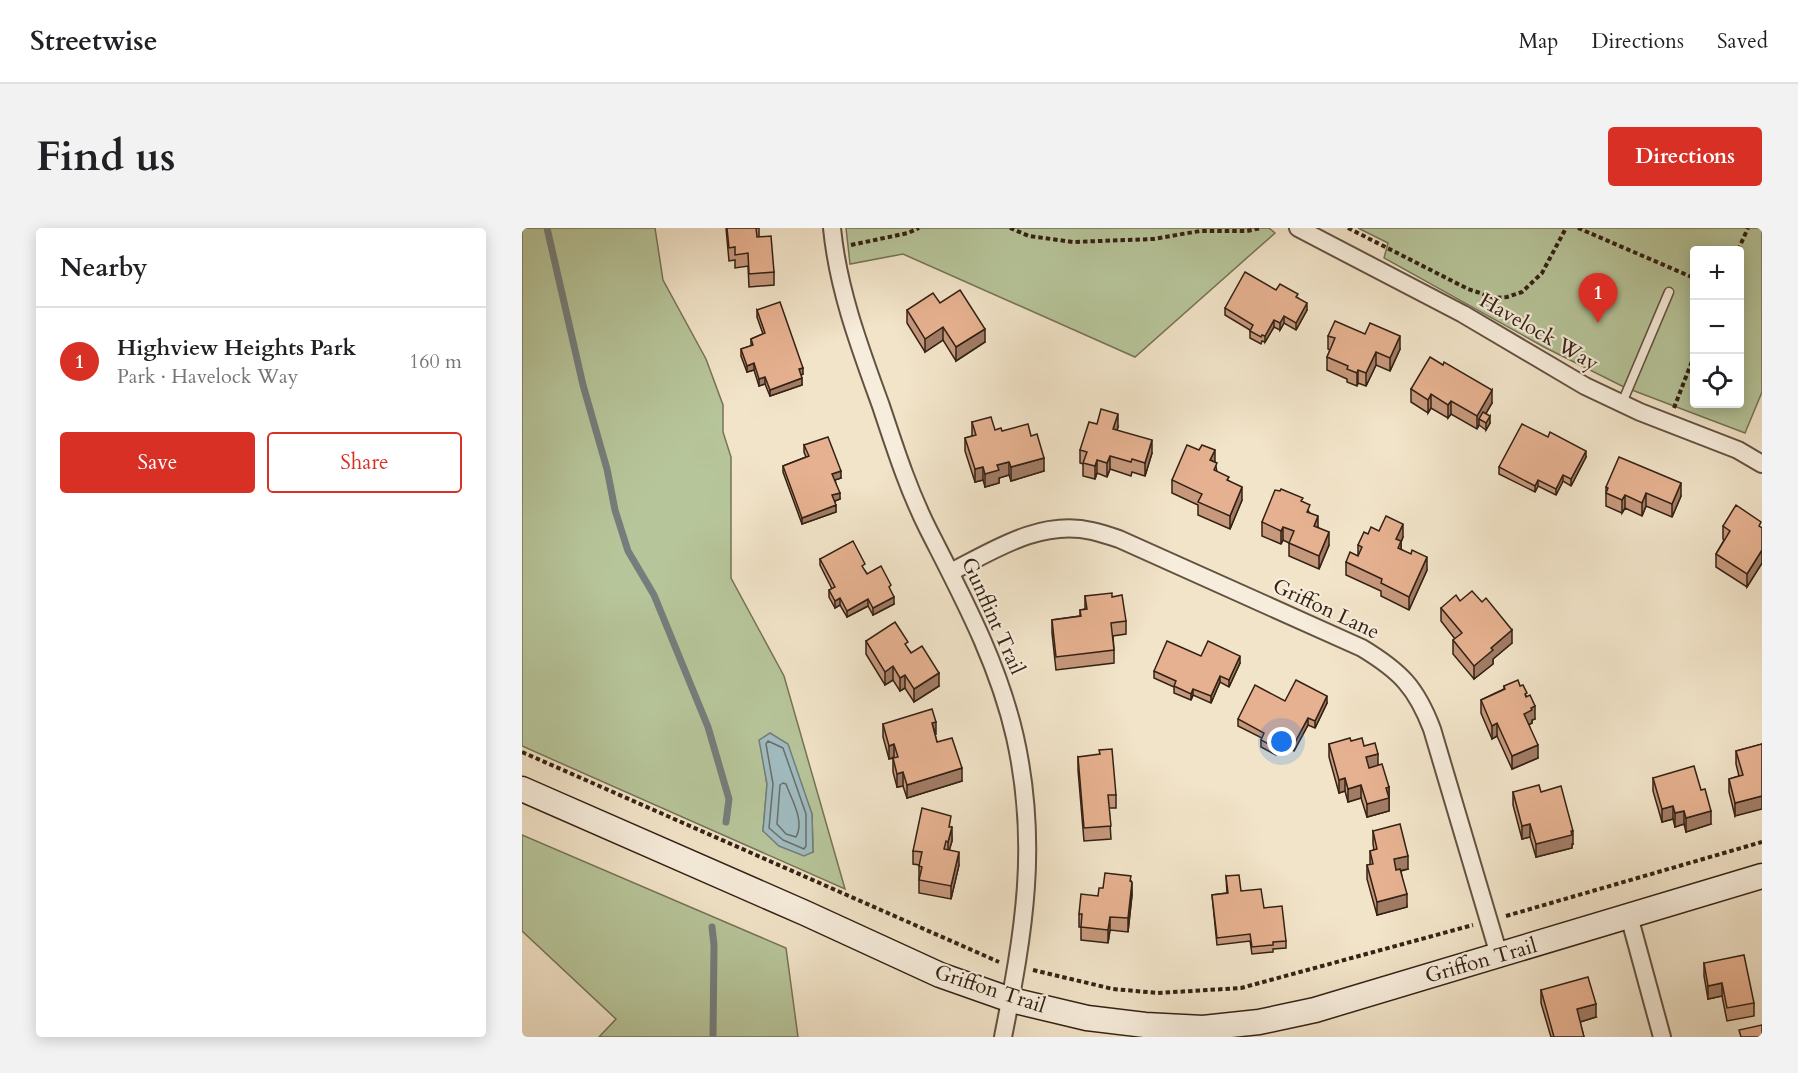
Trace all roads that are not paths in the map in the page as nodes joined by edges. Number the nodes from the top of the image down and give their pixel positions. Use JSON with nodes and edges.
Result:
{"nodes":[{"id":1,"x":832,"y":228,"type":"edge"},
{"id":2,"x":1298,"y":228,"type":"edge"},
{"id":3,"x":1669,"y":292,"type":"dead end"},
{"id":4,"x":1622,"y":403,"type":"junction"},
{"id":5,"x":1762,"y":464,"type":"edge"},
{"id":6,"x":951,"y":572,"type":"junction"},
{"id":7,"x":522,"y":789,"type":"edge"},
{"id":8,"x":1762,"y":876,"type":"edge"},
{"id":9,"x":1629,"y":916,"type":"junction"},
{"id":10,"x":1499,"y":955,"type":"junction"},
{"id":11,"x":1011,"y":1000,"type":"junction"},
{"id":12,"x":1003,"y":1037,"type":"edge"},
{"id":13,"x":1662,"y":1037,"type":"edge"}],
"edges":[{"from":1,"to":6,"type":"street","name":"Gunflint Trail"},
{"from":2,"to":4,"type":"street","name":"Havelock Way"},
{"from":3,"to":4,"type":"lane"},
{"from":4,"to":5,"type":"street","name":"Havelock Way"},
{"from":6,"to":10,"type":"street","name":"Griffon Lane"},
{"from":6,"to":11,"type":"street","name":"Gunflint Trail"},
{"from":7,"to":11,"type":"street","name":"Griffon Trail"},
{"from":8,"to":9,"type":"street","name":"Griffon Trail"},
{"from":9,"to":10,"type":"street","name":"Griffon Trail"},
{"from":9,"to":13,"type":"street"},
{"from":10,"to":11,"type":"street","name":"Griffon Trail"},
{"from":11,"to":12,"type":"street","name":"Gunflint Trail"}]}
